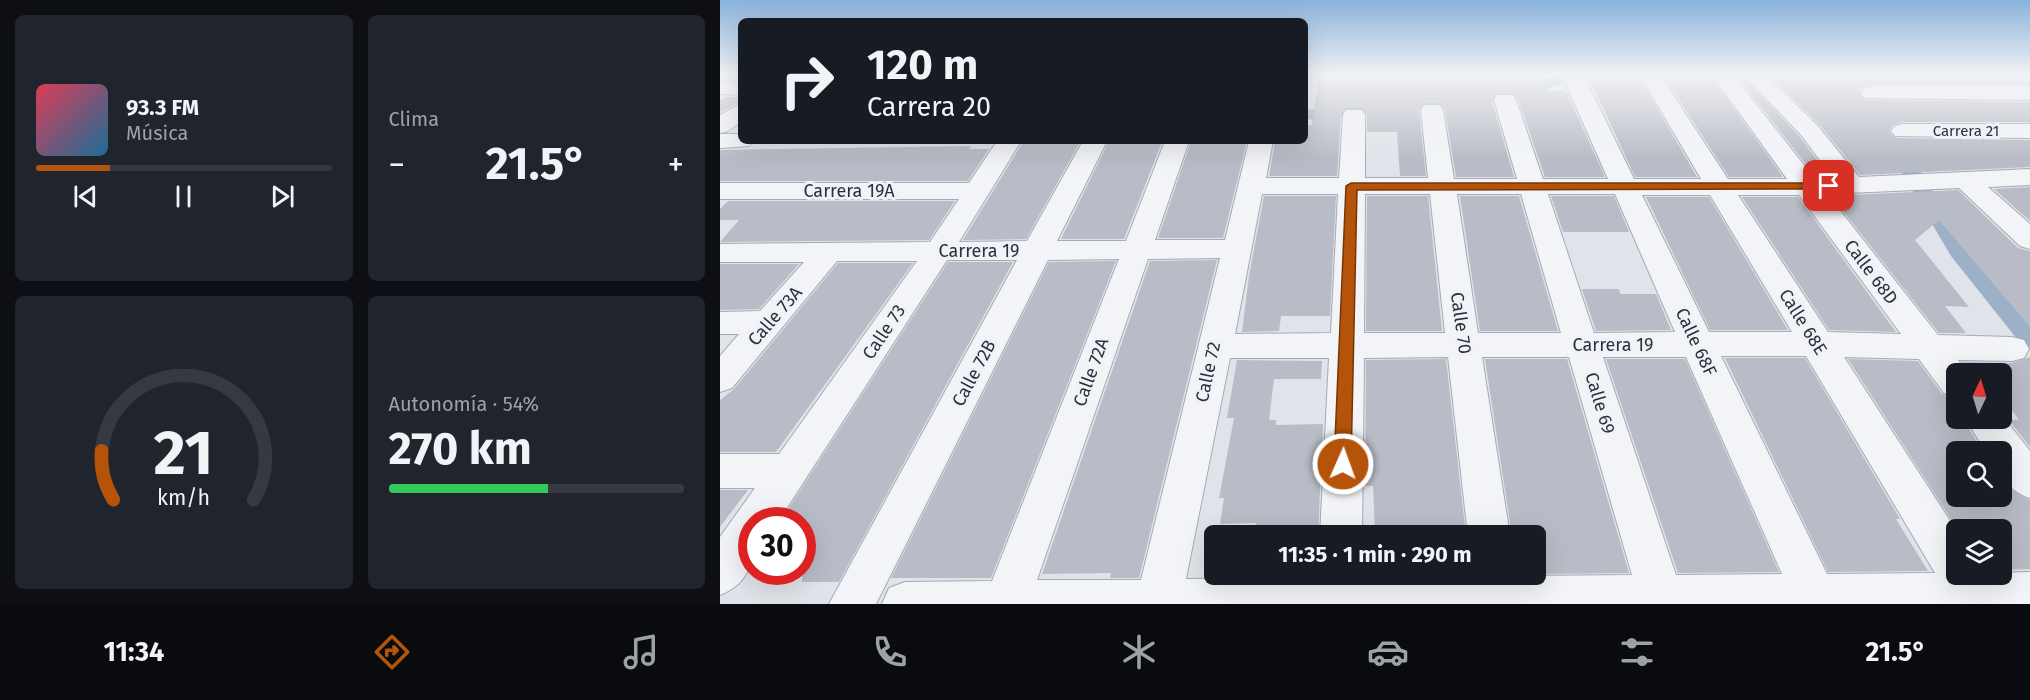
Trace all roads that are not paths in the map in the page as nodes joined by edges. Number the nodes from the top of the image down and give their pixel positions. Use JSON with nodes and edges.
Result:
{"nodes":[{"id":1,"x":1506,"y":103,"type":"edge"},
{"id":2,"x":1586,"y":103,"type":"edge"},
{"id":3,"x":1668,"y":103,"type":"edge"},
{"id":4,"x":1743,"y":103,"type":"edge"},
{"id":5,"x":1782,"y":103,"type":"edge"},
{"id":6,"x":1432,"y":110,"type":"dead end"},
{"id":7,"x":738,"y":113,"type":"edge"},
{"id":8,"x":1354,"y":115,"type":"dead end"},
{"id":9,"x":720,"y":126,"type":"edge"},
{"id":10,"x":1903,"y":131,"type":"dead end"},
{"id":11,"x":2030,"y":131,"type":"edge"},
{"id":12,"x":720,"y":141,"type":"edge"},
{"id":13,"x":738,"y":141,"type":"edge"},
{"id":14,"x":1007,"y":144,"type":"edge"},
{"id":15,"x":1093,"y":144,"type":"edge"},
{"id":16,"x":1177,"y":144,"type":"edge"},
{"id":17,"x":1260,"y":144,"type":"edge"},
{"id":18,"x":2030,"y":177,"type":"edge"},
{"id":19,"x":1964,"y":178,"type":"junction"},
{"id":20,"x":1852,"y":184,"type":"junction"},
{"id":21,"x":1252,"y":186,"type":"junction"},
{"id":22,"x":1351,"y":186,"type":"junction"},
{"id":23,"x":1442,"y":186,"type":"junction"},
{"id":24,"x":1532,"y":187,"type":"junction"},
{"id":25,"x":1625,"y":187,"type":"junction"},
{"id":26,"x":1720,"y":187,"type":"junction"},
{"id":27,"x":1806,"y":187,"type":"junction"},
{"id":28,"x":720,"y":191,"type":"edge"},
{"id":29,"x":978,"y":191,"type":"junction"},
{"id":30,"x":2030,"y":240,"type":"edge"},
{"id":31,"x":1237,"y":249,"type":"junction"},
{"id":32,"x":1135,"y":250,"type":"junction"},
{"id":33,"x":939,"y":251,"type":"junction"},
{"id":34,"x":1037,"y":251,"type":"junction"},
{"id":35,"x":829,"y":252,"type":"junction"},
{"id":36,"x":720,"y":254,"type":"edge"},
{"id":37,"x":769,"y":322,"type":"junction"},
{"id":38,"x":720,"y":323,"type":"edge"},
{"id":39,"x":1698,"y":344,"type":"junction"},
{"id":40,"x":1817,"y":344,"type":"junction"},
{"id":41,"x":1464,"y":345,"type":"junction"},
{"id":42,"x":1582,"y":345,"type":"junction"},
{"id":43,"x":1214,"y":346,"type":"junction"},
{"id":44,"x":1346,"y":346,"type":"junction"},
{"id":45,"x":1929,"y":347,"type":"junction"},
{"id":46,"x":2012,"y":349,"type":"dead end"},
{"id":47,"x":1946,"y":370,"type":"edge"},
{"id":48,"x":720,"y":379,"type":"edge"},
{"id":49,"x":1991,"y":429,"type":"edge"},
{"id":50,"x":720,"y":471,"type":"edge"},
{"id":51,"x":789,"y":471,"type":"junction"},
{"id":52,"x":2030,"y":481,"type":"edge"},
{"id":53,"x":765,"y":507,"type":"edge"},
{"id":54,"x":1341,"y":525,"type":"edge"},
{"id":55,"x":1488,"y":525,"type":"edge"},
{"id":56,"x":738,"y":548,"type":"edge"},
{"id":57,"x":1946,"y":552,"type":"edge"},
{"id":58,"x":720,"y":574,"type":"edge"},
{"id":59,"x":1946,"y":581,"type":"edge"},
{"id":60,"x":1990,"y":585,"type":"edge"},
{"id":61,"x":1497,"y":592,"type":"edge"},
{"id":62,"x":1339,"y":593,"type":"edge"},
{"id":63,"x":2030,"y":594,"type":"edge"},
{"id":64,"x":1816,"y":600,"type":"edge"},
{"id":65,"x":1662,"y":601,"type":"edge"},
{"id":66,"x":1006,"y":603,"type":"edge"},
{"id":67,"x":1159,"y":603,"type":"edge"},
{"id":68,"x":852,"y":604,"type":"edge"},
{"id":69,"x":905,"y":604,"type":"edge"}],
"edges":[{"from":1,"to":24,"type":"street","name":"Calle 69"},
{"from":2,"to":25,"type":"street","name":"Calle 68F"},
{"from":3,"to":26,"type":"street","name":"Calle 68E"},
{"from":4,"to":27,"type":"street","name":"Calle 68D"},
{"from":5,"to":20,"type":"street"},
{"from":6,"to":23,"type":"street","name":"Calle 70"},
{"from":7,"to":9,"type":"street"},
{"from":8,"to":22,"type":"street"},
{"from":10,"to":11,"type":"street","name":"Carrera 21"},
{"from":12,"to":13,"type":"street"},
{"from":14,"to":29,"type":"street","name":"Calle 73"},
{"from":15,"to":34,"type":"street","name":"Calle 72B"},
{"from":16,"to":32,"type":"street","name":"Calle 72A"},
{"from":17,"to":21,"type":"street","name":"Calle 72"},
{"from":18,"to":19,"type":"street"},
{"from":19,"to":20,"type":"street"},
{"from":19,"to":30,"type":"street"},
{"from":20,"to":27,"type":"street"},
{"from":21,"to":22,"type":"street"},
{"from":21,"to":31,"type":"street","name":"Calle 72"},
{"from":22,"to":23,"type":"street"},
{"from":22,"to":44,"type":"street"},
{"from":23,"to":24,"type":"street"},
{"from":23,"to":41,"type":"street","name":"Calle 70"},
{"from":24,"to":25,"type":"street"},
{"from":24,"to":42,"type":"street","name":"Calle 69"},
{"from":25,"to":26,"type":"street"},
{"from":25,"to":39,"type":"street","name":"Calle 68F"},
{"from":26,"to":27,"type":"street"},
{"from":26,"to":40,"type":"street","name":"Calle 68E"},
{"from":27,"to":45,"type":"street","name":"Calle 68D"},
{"from":28,"to":29,"type":"street","name":"Carrera 19A"},
{"from":29,"to":33,"type":"street","name":"Calle 73"},
{"from":31,"to":32,"type":"street","name":"Carrera 19"},
{"from":31,"to":43,"type":"street","name":"Calle 72"},
{"from":32,"to":34,"type":"street","name":"Carrera 19"},
{"from":32,"to":66,"type":"street","name":"Calle 72A"},
{"from":33,"to":34,"type":"street","name":"Carrera 19"},
{"from":33,"to":35,"type":"street","name":"Carrera 19"},
{"from":33,"to":51,"type":"street","name":"Calle 73"},
{"from":34,"to":68,"type":"street","name":"Calle 72B"},
{"from":35,"to":36,"type":"street","name":"Carrera 19"},
{"from":35,"to":37,"type":"street","name":"Calle 73A"},
{"from":37,"to":38,"type":"street"},
{"from":37,"to":48,"type":"street","name":"Calle 73A"},
{"from":39,"to":40,"type":"street","name":"Carrera 19"},
{"from":39,"to":42,"type":"street","name":"Carrera 19"},
{"from":39,"to":64,"type":"street","name":"Calle 68F"},
{"from":40,"to":45,"type":"street","name":"Carrera 19"},
{"from":40,"to":57,"type":"street","name":"Calle 68E"},
{"from":41,"to":42,"type":"street","name":"Carrera 19"},
{"from":41,"to":44,"type":"street","name":"Carrera 19"},
{"from":41,"to":55,"type":"street","name":"Calle 70"},
{"from":42,"to":65,"type":"street","name":"Calle 69"},
{"from":43,"to":44,"type":"street","name":"Carrera 19"},
{"from":43,"to":67,"type":"street","name":"Calle 72"},
{"from":44,"to":54,"type":"street"},
{"from":45,"to":46,"type":"street","name":"Carrera 19"},
{"from":45,"to":47,"type":"street","name":"Calle 68D"},
{"from":49,"to":52,"type":"street"},
{"from":50,"to":51,"type":"street"},
{"from":51,"to":53,"type":"street","name":"Calle 73"},
{"from":56,"to":58,"type":"street"},
{"from":59,"to":64,"type":"street"},
{"from":60,"to":63,"type":"street"},
{"from":61,"to":62,"type":"street"},
{"from":61,"to":65,"type":"street"},
{"from":62,"to":67,"type":"street"},
{"from":64,"to":65,"type":"street"},
{"from":66,"to":67,"type":"street"},
{"from":66,"to":69,"type":"street"}]}
